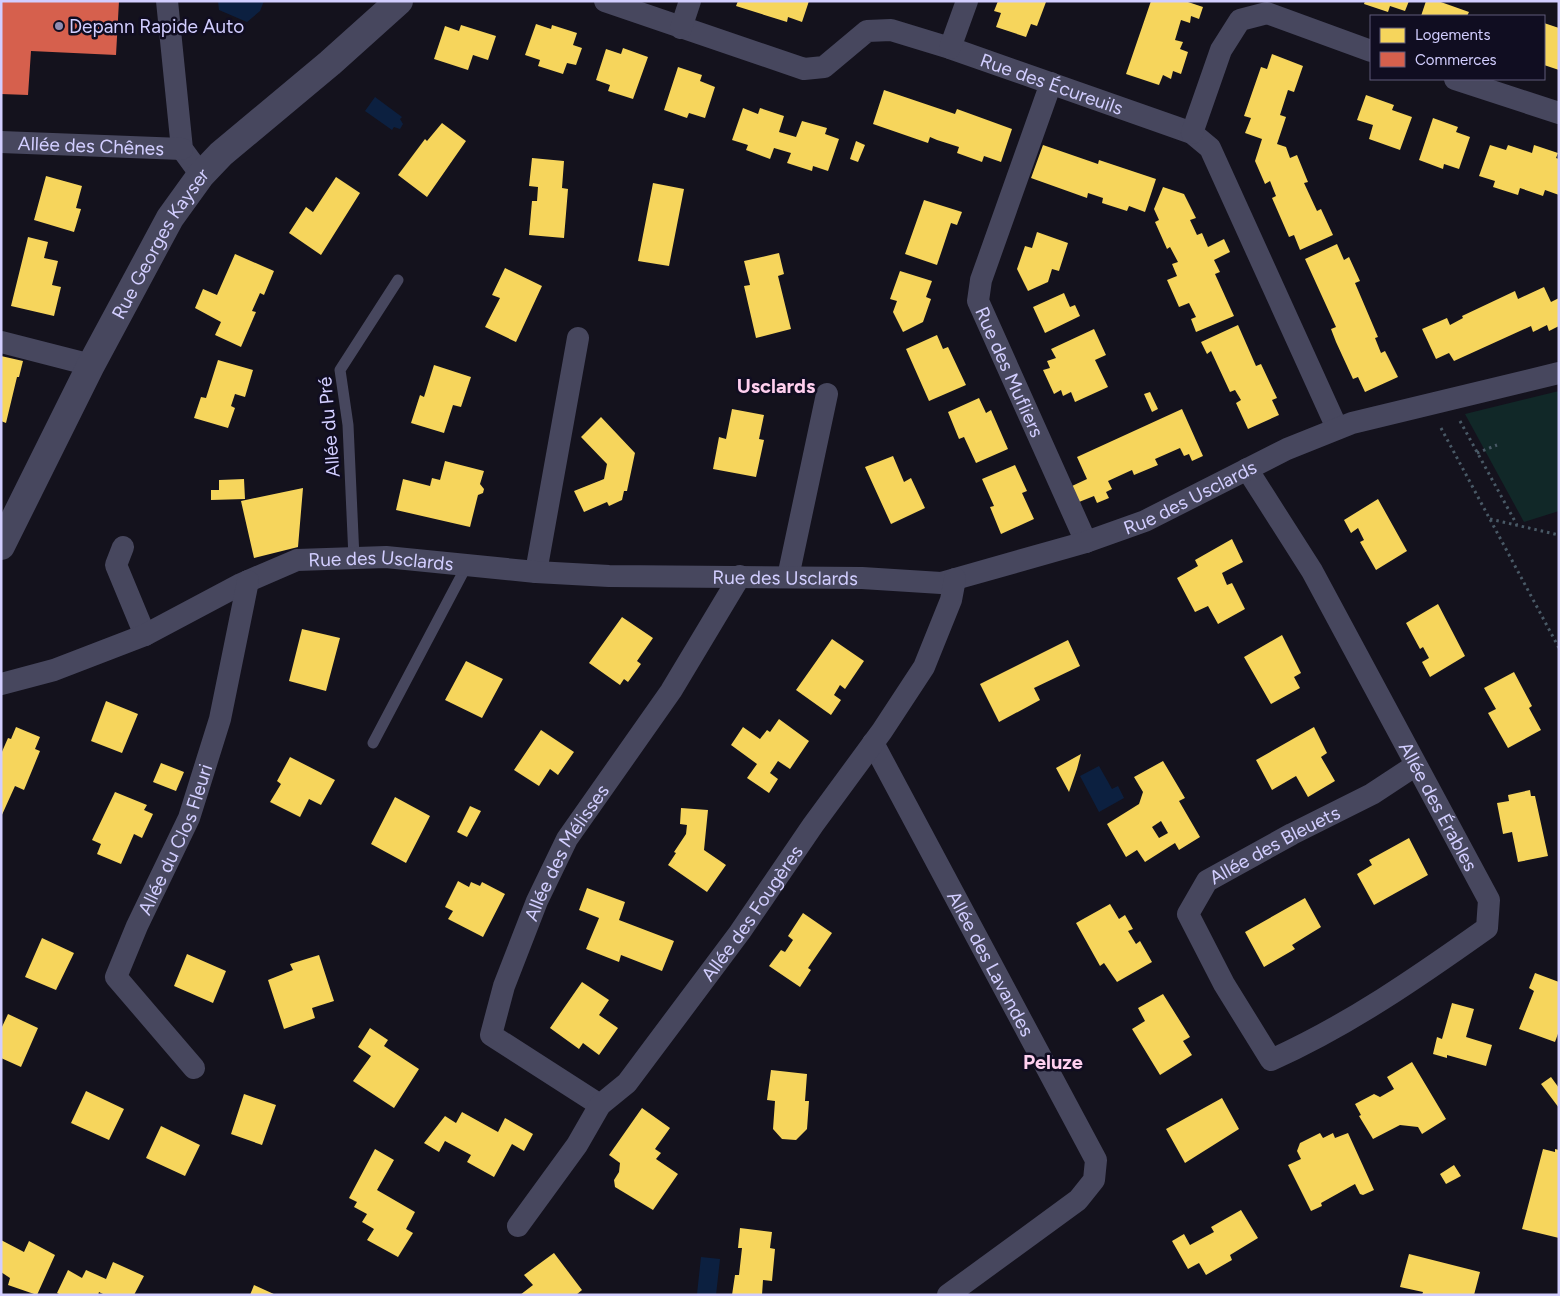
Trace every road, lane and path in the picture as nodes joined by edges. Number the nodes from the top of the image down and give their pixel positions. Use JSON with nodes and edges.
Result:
{"nodes":[{"id":1,"x":166,"y":1,"type":"edge"},
{"id":2,"x":399,"y":1,"type":"edge"},
{"id":3,"x":605,"y":1,"type":"edge"},
{"id":4,"x":690,"y":1,"type":"edge"},
{"id":5,"x":967,"y":1,"type":"edge"},
{"id":6,"x":681,"y":28,"type":"junction"},
{"id":7,"x":950,"y":48,"type":"junction"},
{"id":8,"x":1370,"y":51,"type":"edge"},
{"id":9,"x":1458,"y":80,"type":"edge"},
{"id":10,"x":1051,"y":83,"type":"junction"},
{"id":11,"x":1559,"y":113,"type":"edge"},
{"id":12,"x":1192,"y":132,"type":"junction"},
{"id":13,"x":1,"y":142,"type":"edge"},
{"id":14,"x":182,"y":149,"type":"junction"},
{"id":15,"x":201,"y":175,"type":"junction"},
{"id":16,"x":398,"y":280,"type":"dead end"},
{"id":17,"x":578,"y":338,"type":"dead end"},
{"id":18,"x":1,"y":342,"type":"edge"},
{"id":19,"x":91,"y":365,"type":"junction"},
{"id":20,"x":1559,"y":373,"type":"edge"},
{"id":21,"x":828,"y":394,"type":"dead end"},
{"id":22,"x":1438,"y":401,"type":"junction"},
{"id":23,"x":1338,"y":428,"type":"junction"},
{"id":24,"x":1497,"y":445,"type":"dead end"},
{"id":25,"x":1477,"y":453,"type":"junction"},
{"id":26,"x":1247,"y":469,"type":"junction"},
{"id":27,"x":1489,"y":519,"type":"junction"},
{"id":28,"x":1517,"y":525,"type":"junction"},
{"id":29,"x":1559,"y":535,"type":"edge"},
{"id":30,"x":1086,"y":542,"type":"junction"},
{"id":31,"x":1,"y":546,"type":"edge"},
{"id":32,"x":123,"y":547,"type":"dead end"},
{"id":33,"x":354,"y":558,"type":"junction"},
{"id":34,"x":467,"y":565,"type":"junction"},
{"id":35,"x":536,"y":572,"type":"junction"},
{"id":36,"x":740,"y":576,"type":"junction"},
{"id":37,"x":788,"y":577,"type":"junction"},
{"id":38,"x":955,"y":579,"type":"junction"},
{"id":39,"x":248,"y":581,"type":"junction"},
{"id":40,"x":145,"y":635,"type":"junction"},
{"id":41,"x":1559,"y":648,"type":"edge"},
{"id":42,"x":1,"y":684,"type":"edge"},
{"id":43,"x":373,"y":743,"type":"dead end"},
{"id":44,"x":873,"y":743,"type":"junction"},
{"id":45,"x":1416,"y":766,"type":"junction"},
{"id":46,"x":1272,"y":1060,"type":"joint"},
{"id":47,"x":194,"y":1068,"type":"dead end"},
{"id":48,"x":600,"y":1105,"type":"junction"},
{"id":49,"x":518,"y":1226,"type":"dead end"},
{"id":50,"x":948,"y":1295,"type":"edge"}],
"edges":[{"from":1,"to":14,"type":"street"},
{"from":2,"to":15,"type":"street","name":"Rue Georges Kayser"},
{"from":3,"to":6,"type":"street","name":"Rue des Écureuils"},
{"from":4,"to":6,"type":"street"},
{"from":5,"to":7,"type":"street"},
{"from":6,"to":7,"type":"street","name":"Rue des Écureuils"},
{"from":7,"to":10,"type":"street","name":"Rue des Écureuils"},
{"from":8,"to":12,"type":"street"},
{"from":9,"to":11,"type":"street"},
{"from":10,"to":12,"type":"street","name":"Rue des Écureuils"},
{"from":10,"to":30,"type":"street","name":"Rue des Mufliers"},
{"from":12,"to":23,"type":"street","name":"Rue des Écureuils"},
{"from":13,"to":14,"type":"street","name":"Allée des Chênes"},
{"from":14,"to":15,"type":"street"},
{"from":15,"to":19,"type":"street","name":"Rue Georges Kayser"},
{"from":16,"to":33,"type":"lane","name":"Allée du Pré"},
{"from":17,"to":35,"type":"street"},
{"from":18,"to":19,"type":"street"},
{"from":19,"to":31,"type":"street","name":"Rue Georges Kayser"},
{"from":20,"to":22,"type":"street","name":"Rue des Usclards"},
{"from":21,"to":37,"type":"street"},
{"from":22,"to":23,"type":"street","name":"Rue des Usclards"},
{"from":22,"to":25,"type":"path"},
{"from":22,"to":27,"type":"path"},
{"from":23,"to":26,"type":"street","name":"Rue des Usclards"},
{"from":24,"to":25,"type":"path"},
{"from":25,"to":28,"type":"path"},
{"from":26,"to":30,"type":"street","name":"Rue des Usclards"},
{"from":26,"to":45,"type":"street","name":"Allée des Érables"},
{"from":27,"to":28,"type":"path"},
{"from":27,"to":41,"type":"path"},
{"from":28,"to":29,"type":"path"},
{"from":30,"to":38,"type":"street","name":"Rue des Usclards"},
{"from":32,"to":40,"type":"street"},
{"from":33,"to":34,"type":"street","name":"Rue des Usclards"},
{"from":33,"to":39,"type":"street","name":"Rue des Usclards"},
{"from":34,"to":35,"type":"street","name":"Rue des Usclards"},
{"from":34,"to":43,"type":"lane"},
{"from":35,"to":36,"type":"street","name":"Rue des Usclards"},
{"from":36,"to":37,"type":"street","name":"Rue des Usclards"},
{"from":36,"to":48,"type":"street","name":"Allée des Mélisses"},
{"from":37,"to":38,"type":"street","name":"Rue des Usclards"},
{"from":38,"to":44,"type":"street","name":"Allée des Fougères"},
{"from":39,"to":40,"type":"street","name":"Rue des Usclards"},
{"from":39,"to":47,"type":"street","name":"Allée du Clos Fleuri"},
{"from":40,"to":42,"type":"street","name":"Rue des Usclards"},
{"from":44,"to":48,"type":"street","name":"Allée des Fougères"},
{"from":44,"to":50,"type":"street","name":"Allée des Lavandes"},
{"from":45,"to":46,"type":"street","name":"Allée des Érables"},
{"from":45,"to":46,"type":"street","name":"Allée des Bleuets"},
{"from":48,"to":49,"type":"street","name":"Allée des Fougères"}]}
